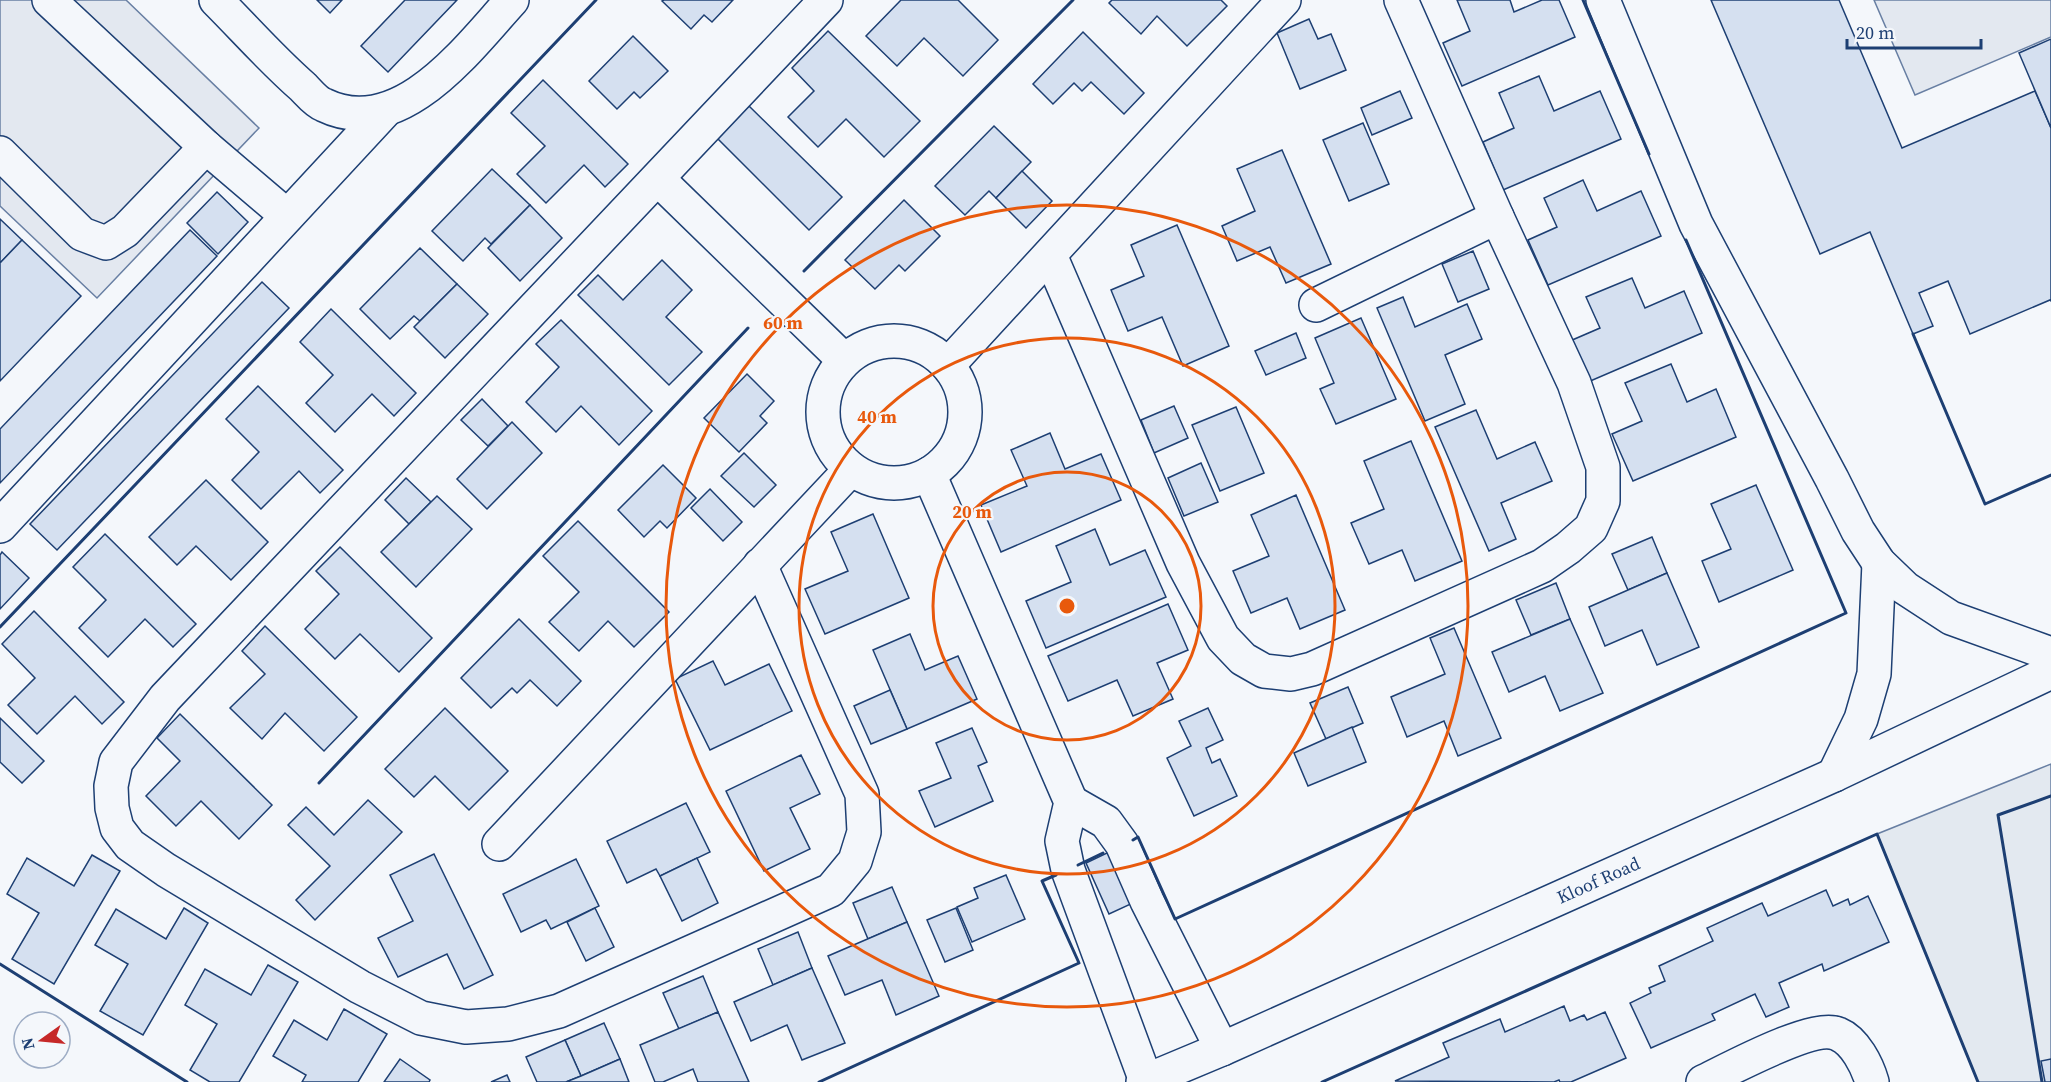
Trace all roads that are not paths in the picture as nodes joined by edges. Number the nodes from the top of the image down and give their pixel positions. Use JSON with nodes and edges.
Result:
{"nodes":[{"id":1,"x":49,"y":0,"type":"edge"},
{"id":2,"x":216,"y":0,"type":"edge"},
{"id":3,"x":512,"y":0,"type":"edge"},
{"id":4,"x":826,"y":0,"type":"edge"},
{"id":5,"x":1284,"y":0,"type":"edge"},
{"id":6,"x":1401,"y":0,"type":"edge"},
{"id":7,"x":1603,"y":0,"type":"edge"},
{"id":8,"x":384,"y":112,"type":"junction"},
{"id":9,"x":206,"y":147,"type":"junction"},
{"id":10,"x":0,"y":153,"type":"edge"},
{"id":11,"x":658,"y":179,"type":"junction"},
{"id":12,"x":287,"y":216,"type":"junction"},
{"id":13,"x":1497,"y":217,"type":"junction"},
{"id":14,"x":1050,"y":255,"type":"junction"},
{"id":15,"x":1316,"y":304,"type":"dead end"},
{"id":16,"x":844,"y":360,"type":"junction"},
{"id":17,"x":948,"y":365,"type":"junction"},
{"id":18,"x":851,"y":469,"type":"junction"},
{"id":19,"x":930,"y":474,"type":"junction"},
{"id":20,"x":0,"y":526,"type":"edge"},
{"id":21,"x":1879,"y":563,"type":"junction"},
{"id":22,"x":760,"y":565,"type":"junction"},
{"id":23,"x":2051,"y":654,"type":"edge"},
{"id":24,"x":2051,"y":672,"type":"edge"},
{"id":25,"x":1834,"y":775,"type":"junction"},
{"id":26,"x":1071,"y":802,"type":"junction"},
{"id":27,"x":499,"y":844,"type":"dead end"},
{"id":28,"x":1222,"y":1049,"type":"junction"},
{"id":29,"x":1183,"y":1075,"type":"edge"},
{"id":30,"x":1145,"y":1081,"type":"edge"},
{"id":31,"x":1703,"y":1082,"type":"edge"},
{"id":32,"x":1872,"y":1082,"type":"edge"}],
"edges":[{"from":1,"to":9,"type":"street"},
{"from":2,"to":8,"type":"street"},
{"from":3,"to":8,"type":"street"},
{"from":4,"to":11,"type":"street"},
{"from":5,"to":14,"type":"street"},
{"from":6,"to":13,"type":"street"},
{"from":7,"to":21,"type":"street"},
{"from":8,"to":12,"type":"street"},
{"from":9,"to":10,"type":"street"},
{"from":9,"to":12,"type":"street"},
{"from":11,"to":16,"type":"street"},
{"from":11,"to":22,"type":"street"},
{"from":12,"to":20,"type":"street"},
{"from":13,"to":14,"type":"street"},
{"from":13,"to":15,"type":"street"},
{"from":14,"to":17,"type":"street"},
{"from":16,"to":17,"type":"street"},
{"from":16,"to":18,"type":"street"},
{"from":17,"to":19,"type":"street"},
{"from":18,"to":19,"type":"street"},
{"from":18,"to":22,"type":"street"},
{"from":19,"to":26,"type":"street"},
{"from":21,"to":23,"type":"street"},
{"from":21,"to":25,"type":"street"},
{"from":22,"to":27,"type":"street"},
{"from":24,"to":25,"type":"street","name":"Kloof Road"},
{"from":25,"to":28,"type":"street","name":"Kloof Road"},
{"from":26,"to":28,"type":"street"},
{"from":26,"to":30,"type":"street"},
{"from":28,"to":29,"type":"street","name":"Kloof Road"},
{"from":29,"to":30,"type":"street","name":"Kloof Road"},
{"from":31,"to":32,"type":"street"}]}
